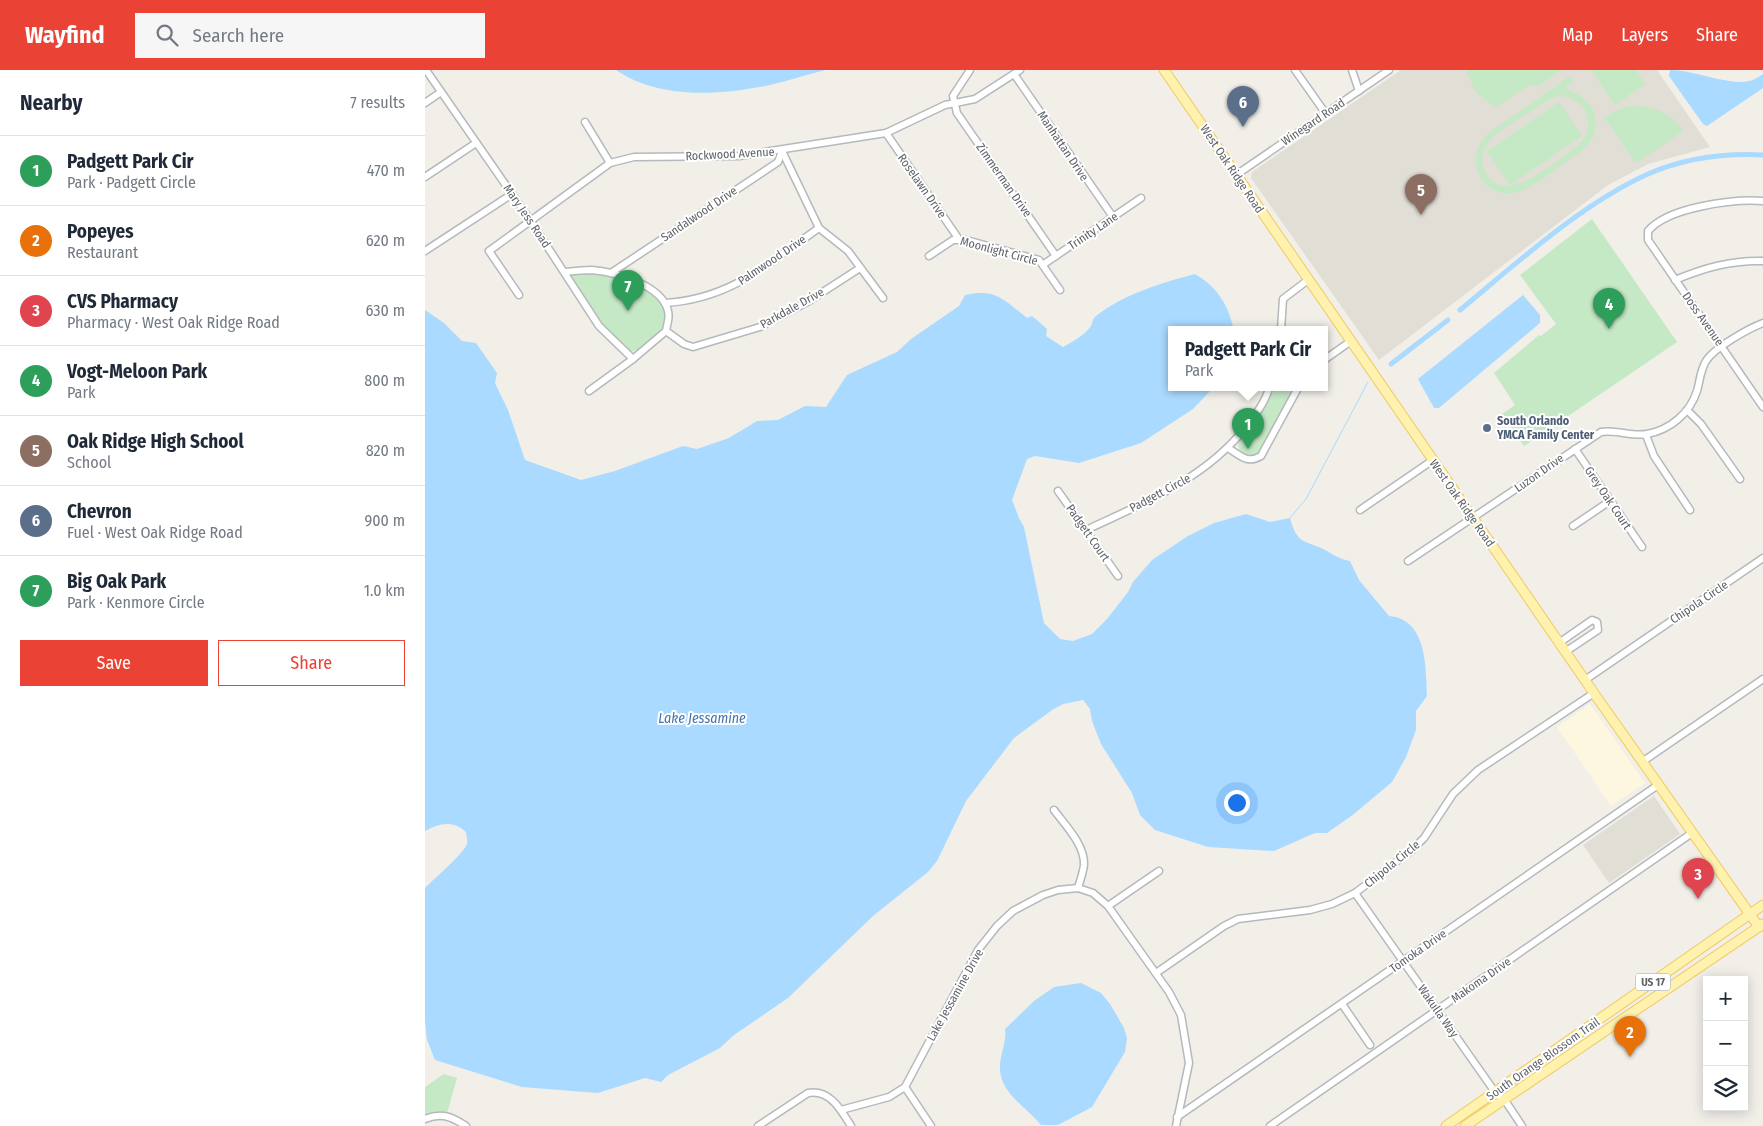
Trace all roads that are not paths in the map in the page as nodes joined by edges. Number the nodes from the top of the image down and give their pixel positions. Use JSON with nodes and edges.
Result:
{"nodes":[{"id":1,"x":425,"y":70,"type":"edge"},
{"id":2,"x":970,"y":70,"type":"edge"},
{"id":3,"x":1164,"y":70,"type":"edge"},
{"id":4,"x":1295,"y":70,"type":"edge"},
{"id":5,"x":1352,"y":70,"type":"edge"},
{"id":6,"x":1389,"y":70,"type":"edge"},
{"id":7,"x":1017,"y":72,"type":"edge"},
{"id":8,"x":1359,"y":91,"type":"junction"},
{"id":9,"x":441,"y":92,"type":"junction"},
{"id":10,"x":425,"y":103,"type":"edge"},
{"id":11,"x":954,"y":104,"type":"junction"},
{"id":12,"x":1325,"y":114,"type":"junction"},
{"id":13,"x":585,"y":122,"type":"dead end"},
{"id":14,"x":886,"y":133,"type":"junction"},
{"id":15,"x":476,"y":142,"type":"junction"},
{"id":16,"x":782,"y":150,"type":"junction"},
{"id":17,"x":610,"y":163,"type":"junction"},
{"id":18,"x":1236,"y":174,"type":"junction"},
{"id":19,"x":425,"y":177,"type":"edge"},
{"id":20,"x":512,"y":194,"type":"junction"},
{"id":21,"x":1141,"y":198,"type":"dead end"},
{"id":22,"x":1763,"y":201,"type":"edge"},
{"id":23,"x":1113,"y":217,"type":"junction"},
{"id":24,"x":531,"y":220,"type":"junction"},
{"id":25,"x":819,"y":228,"type":"junction"},
{"id":26,"x":958,"y":238,"type":"junction"},
{"id":27,"x":425,"y":251,"type":"edge"},
{"id":28,"x":929,"y":256,"type":"dead end"},
{"id":29,"x":1056,"y":256,"type":"junction"},
{"id":30,"x":1763,"y":261,"type":"edge"},
{"id":31,"x":1044,"y":264,"type":"junction"},
{"id":32,"x":860,"y":268,"type":"junction"},
{"id":33,"x":565,"y":272,"type":"junction"},
{"id":34,"x":611,"y":273,"type":"junction"},
{"id":35,"x":1308,"y":280,"type":"junction"},
{"id":36,"x":1675,"y":280,"type":"junction"},
{"id":37,"x":1060,"y":290,"type":"dead end"},
{"id":38,"x":519,"y":295,"type":"dead end"},
{"id":39,"x":883,"y":298,"type":"dead end"},
{"id":40,"x":665,"y":302,"type":"junction"},
{"id":41,"x":1763,"y":323,"type":"edge"},
{"id":42,"x":1281,"y":326,"type":"edge"},
{"id":43,"x":666,"y":331,"type":"junction"},
{"id":44,"x":1351,"y":341,"type":"junction"},
{"id":45,"x":1722,"y":347,"type":"junction"},
{"id":46,"x":1328,"y":357,"type":"edge"},
{"id":47,"x":633,"y":359,"type":"junction"},
{"id":48,"x":589,"y":391,"type":"dead end"},
{"id":49,"x":1268,"y":391,"type":"edge"},
{"id":50,"x":1296,"y":391,"type":"edge"},
{"id":51,"x":1763,"y":407,"type":"edge"},
{"id":52,"x":1687,"y":410,"type":"junction"},
{"id":53,"x":1646,"y":434,"type":"junction"},
{"id":54,"x":1228,"y":448,"type":"junction"},
{"id":55,"x":1575,"y":449,"type":"junction"},
{"id":56,"x":1433,"y":460,"type":"junction"},
{"id":57,"x":1740,"y":479,"type":"dead end"},
{"id":58,"x":1059,"y":491,"type":"dead end"},
{"id":59,"x":1610,"y":501,"type":"junction"},
{"id":60,"x":1360,"y":510,"type":"dead end"},
{"id":61,"x":1690,"y":510,"type":"dead end"},
{"id":62,"x":1473,"y":518,"type":"junction"},
{"id":63,"x":1573,"y":526,"type":"dead end"},
{"id":64,"x":1086,"y":530,"type":"junction"},
{"id":65,"x":1641,"y":547,"type":"dead end"},
{"id":66,"x":1763,"y":558,"type":"edge"},
{"id":67,"x":1408,"y":561,"type":"dead end"},
{"id":68,"x":1117,"y":576,"type":"dead end"},
{"id":69,"x":1559,"y":643,"type":"junction"},
{"id":70,"x":1565,"y":652,"type":"junction"},
{"id":71,"x":1763,"y":679,"type":"edge"},
{"id":72,"x":1585,"y":680,"type":"junction"},
{"id":73,"x":1594,"y":693,"type":"junction"},
{"id":74,"x":1642,"y":762,"type":"junction"},
{"id":75,"x":1658,"y":785,"type":"junction"},
{"id":76,"x":1054,"y":810,"type":"dead end"},
{"id":77,"x":1692,"y":833,"type":"junction"},
{"id":78,"x":1159,"y":871,"type":"dead end"},
{"id":79,"x":1078,"y":888,"type":"junction"},
{"id":80,"x":1355,"y":893,"type":"junction"},
{"id":81,"x":1108,"y":906,"type":"junction"},
{"id":82,"x":1763,"y":906,"type":"edge"},
{"id":83,"x":1750,"y":914,"type":"junction"},
{"id":84,"x":1762,"y":928,"type":"edge"},
{"id":85,"x":1403,"y":962,"type":"junction"},
{"id":86,"x":1156,"y":973,"type":"junction"},
{"id":87,"x":1342,"y":1004,"type":"junction"},
{"id":88,"x":1437,"y":1010,"type":"junction"},
{"id":89,"x":1370,"y":1045,"type":"dead end"},
{"id":90,"x":905,"y":1087,"type":"junction"},
{"id":91,"x":1495,"y":1092,"type":"junction"},
{"id":92,"x":1504,"y":1099,"type":"junction"},
{"id":93,"x":841,"y":1110,"type":"junction"},
{"id":94,"x":1177,"y":1117,"type":"junction"},
{"id":95,"x":425,"y":1119,"type":"edge"},
{"id":96,"x":466,"y":1126,"type":"edge"},
{"id":97,"x":758,"y":1126,"type":"edge"},
{"id":98,"x":851,"y":1126,"type":"edge"},
{"id":99,"x":931,"y":1126,"type":"edge"},
{"id":100,"x":1176,"y":1126,"type":"edge"},
{"id":101,"x":1271,"y":1126,"type":"edge"},
{"id":102,"x":1446,"y":1126,"type":"edge"},
{"id":103,"x":1465,"y":1126,"type":"edge"},
{"id":104,"x":1522,"y":1126,"type":"edge"}],
"edges":[{"from":1,"to":9,"type":"street","name":"Mary Jess Road"},
{"from":2,"to":11,"type":"street"},
{"from":3,"to":18,"type":"main road","name":"West Oak Ridge Road"},
{"from":4,"to":12,"type":"street"},
{"from":5,"to":8,"type":"street"},
{"from":6,"to":8,"type":"street","name":"Winegard Road"},
{"from":7,"to":11,"type":"street","name":"Rockwood Avenue"},
{"from":7,"to":23,"type":"street","name":"Manhattan Drive"},
{"from":8,"to":12,"type":"street","name":"Winegard Road"},
{"from":9,"to":10,"type":"street"},
{"from":9,"to":15,"type":"street","name":"Mary Jess Road"},
{"from":11,"to":14,"type":"street","name":"Rockwood Avenue"},
{"from":11,"to":29,"type":"street","name":"Zimmerman Drive"},
{"from":12,"to":18,"type":"street","name":"Winegard Road"},
{"from":13,"to":17,"type":"street"},
{"from":14,"to":16,"type":"street","name":"Rockwood Avenue"},
{"from":14,"to":26,"type":"street","name":"Roselawn Drive"},
{"from":15,"to":19,"type":"street"},
{"from":15,"to":20,"type":"street","name":"Mary Jess Road"},
{"from":16,"to":17,"type":"street","name":"Rockwood Avenue"},
{"from":16,"to":25,"type":"street"},
{"from":16,"to":34,"type":"street","name":"Sandalwood Drive"},
{"from":17,"to":24,"type":"street","name":"Rockwood Avenue"},
{"from":18,"to":35,"type":"main road","name":"West Oak Ridge Road"},
{"from":20,"to":24,"type":"street","name":"Mary Jess Road"},
{"from":20,"to":27,"type":"street"},
{"from":21,"to":23,"type":"street","name":"Trinity Lane"},
{"from":22,"to":36,"type":"street","name":"Doss Avenue"},
{"from":23,"to":29,"type":"street","name":"Trinity Lane"},
{"from":24,"to":33,"type":"street","name":"Mary Jess Road"},
{"from":24,"to":38,"type":"street","name":"Rockwood Avenue"},
{"from":25,"to":32,"type":"street"},
{"from":25,"to":40,"type":"street","name":"Palmwood Drive"},
{"from":26,"to":28,"type":"street","name":"Moonlight Circle"},
{"from":26,"to":31,"type":"street","name":"Moonlight Circle"},
{"from":29,"to":31,"type":"street","name":"Trinity Lane"},
{"from":30,"to":36,"type":"street"},
{"from":31,"to":37,"type":"street","name":"Moonlight Circle"},
{"from":32,"to":39,"type":"street"},
{"from":32,"to":43,"type":"street","name":"Parkdale Drive"},
{"from":33,"to":34,"type":"street"},
{"from":33,"to":47,"type":"street","name":"Mary Jess Road"},
{"from":34,"to":40,"type":"street"},
{"from":35,"to":42,"type":"street"},
{"from":35,"to":44,"type":"main road","name":"West Oak Ridge Road"},
{"from":36,"to":45,"type":"street","name":"Doss Avenue"},
{"from":40,"to":43,"type":"street"},
{"from":41,"to":45,"type":"street","name":"Luzon Drive"},
{"from":43,"to":47,"type":"street"},
{"from":44,"to":46,"type":"street"},
{"from":44,"to":56,"type":"main road","name":"West Oak Ridge Road"},
{"from":45,"to":51,"type":"street","name":"Doss Avenue"},
{"from":45,"to":52,"type":"street","name":"Luzon Drive"},
{"from":47,"to":48,"type":"street"},
{"from":49,"to":54,"type":"street","name":"Padgett Circle"},
{"from":50,"to":54,"type":"street"},
{"from":52,"to":53,"type":"street","name":"Luzon Drive"},
{"from":52,"to":57,"type":"street"},
{"from":53,"to":55,"type":"street","name":"Luzon Drive"},
{"from":53,"to":61,"type":"street"},
{"from":54,"to":64,"type":"street","name":"Padgett Circle"},
{"from":55,"to":59,"type":"street","name":"Grey Oak Court"},
{"from":55,"to":62,"type":"street","name":"Luzon Drive"},
{"from":56,"to":60,"type":"street"},
{"from":56,"to":62,"type":"main road","name":"West Oak Ridge Road"},
{"from":58,"to":64,"type":"street","name":"Padgett Court"},
{"from":59,"to":63,"type":"street"},
{"from":59,"to":65,"type":"street","name":"Grey Oak Court"},
{"from":62,"to":67,"type":"street","name":"Luzon Drive"},
{"from":62,"to":69,"type":"main road","name":"West Oak Ridge Road"},
{"from":64,"to":68,"type":"street","name":"Padgett Court"},
{"from":66,"to":72,"type":"street","name":"Chipola Circle"},
{"from":69,"to":70,"type":"main road","name":"West Oak Ridge Road"},
{"from":69,"to":70,"type":"street"},
{"from":70,"to":72,"type":"main road","name":"West Oak Ridge Road"},
{"from":71,"to":74,"type":"street"},
{"from":72,"to":73,"type":"main road","name":"West Oak Ridge Road"},
{"from":73,"to":74,"type":"main road","name":"West Oak Ridge Road"},
{"from":73,"to":80,"type":"street","name":"Chipola Circle"},
{"from":74,"to":75,"type":"main road","name":"West Oak Ridge Road"},
{"from":75,"to":77,"type":"main road","name":"West Oak Ridge Road"},
{"from":75,"to":85,"type":"street","name":"Tomoka Drive"},
{"from":76,"to":79,"type":"street"},
{"from":77,"to":83,"type":"main road","name":"West Oak Ridge Road"},
{"from":77,"to":88,"type":"street","name":"Makoma Drive"},
{"from":78,"to":81,"type":"street"},
{"from":79,"to":81,"type":"street"},
{"from":79,"to":90,"type":"street","name":"Lake Jessamine Drive"},
{"from":80,"to":85,"type":"street","name":"Wakulla Way"},
{"from":80,"to":86,"type":"street","name":"Chipola Circle"},
{"from":81,"to":86,"type":"street"},
{"from":82,"to":83,"type":"main road","name":"South Orange Blossom Trail","number":"US 17"},
{"from":83,"to":84,"type":"main road","name":"West Oak Ridge Road"},
{"from":83,"to":91,"type":"main road","name":"South Orange Blossom Trail","number":"US 17"},
{"from":84,"to":92,"type":"main road","name":"South Orange Blossom Trail","number":"US 17"},
{"from":85,"to":87,"type":"street","name":"Tomoka Drive"},
{"from":85,"to":88,"type":"street","name":"Wakulla Way"},
{"from":86,"to":94,"type":"street"},
{"from":87,"to":89,"type":"street"},
{"from":87,"to":94,"type":"street","name":"Tomoka Drive"},
{"from":88,"to":91,"type":"street","name":"Wakulla Way"},
{"from":88,"to":101,"type":"street","name":"Makoma Drive"},
{"from":90,"to":93,"type":"street"},
{"from":90,"to":99,"type":"street"},
{"from":91,"to":92,"type":"street","name":"Wakulla Way"},
{"from":91,"to":102,"type":"main road","name":"South Orange Blossom Trail","number":"US 17"},
{"from":92,"to":103,"type":"main road","name":"South Orange Blossom Trail","number":"US 17"},
{"from":92,"to":104,"type":"street","name":"Wakulla Way"},
{"from":93,"to":97,"type":"street"},
{"from":93,"to":98,"type":"street"},
{"from":94,"to":100,"type":"street"},
{"from":95,"to":96,"type":"street"}]}
